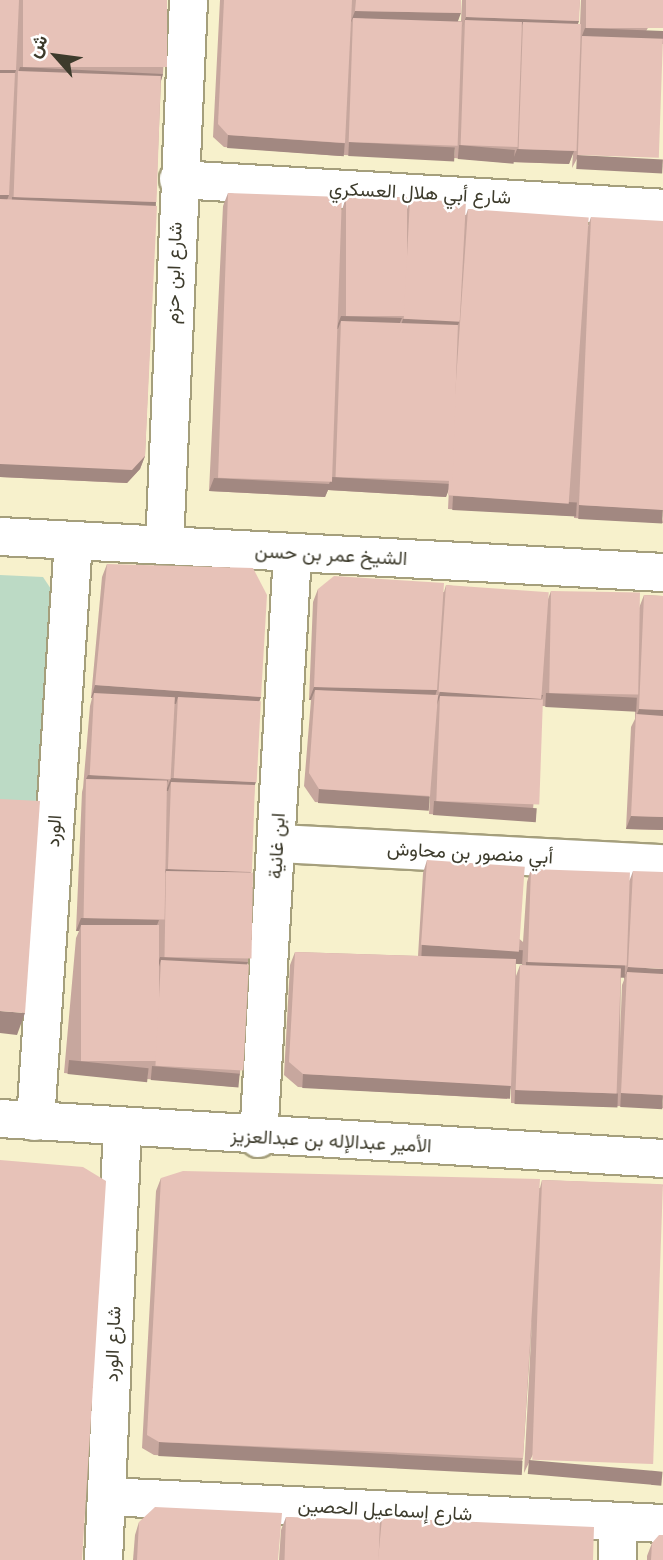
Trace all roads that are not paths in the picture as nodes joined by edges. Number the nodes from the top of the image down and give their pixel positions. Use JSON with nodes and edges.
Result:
{"nodes":[{"id":1,"x":188,"y":0,"type":"edge"},
{"id":2,"x":178,"y":179,"type":"junction"},
{"id":3,"x":663,"y":208,"type":"edge"},
{"id":4,"x":0,"y":536,"type":"edge"},
{"id":5,"x":73,"y":540,"type":"junction"},
{"id":6,"x":164,"y":545,"type":"junction"},
{"id":7,"x":292,"y":553,"type":"junction"},
{"id":8,"x":663,"y":572,"type":"edge"},
{"id":9,"x":278,"y":843,"type":"junction"},
{"id":10,"x":663,"y":863,"type":"edge"},
{"id":11,"x":18,"y":1120,"type":"edge"},
{"id":12,"x":121,"y":1128,"type":"junction"},
{"id":13,"x":258,"y":1138,"type":"junction"},
{"id":14,"x":663,"y":1158,"type":"edge"},
{"id":15,"x":106,"y":1496,"type":"junction"},
{"id":16,"x":618,"y":1521,"type":"junction"},
{"id":17,"x":663,"y":1523,"type":"edge"},
{"id":18,"x":103,"y":1560,"type":"edge"},
{"id":19,"x":617,"y":1560,"type":"edge"}],
"edges":[{"from":1,"to":2,"type":"street","name":"شارع ابن حزم"},
{"from":2,"to":3,"type":"street","name":"شارع أبي هلال العسكري"},
{"from":2,"to":6,"type":"street","name":"شارع ابن حزم"},
{"from":4,"to":5,"type":"street","name":"الشيخ عمر بن حسن"},
{"from":5,"to":6,"type":"street","name":"الشيخ عمر بن حسن"},
{"from":5,"to":11,"type":"street","name":"الورد"},
{"from":6,"to":7,"type":"street","name":"الشيخ عمر بن حسن"},
{"from":7,"to":8,"type":"street","name":"الشيخ عمر بن حسن"},
{"from":7,"to":9,"type":"street","name":"ابن غانية"},
{"from":9,"to":10,"type":"street","name":"أبي منصور بن محاوش"},
{"from":9,"to":13,"type":"street","name":"ابن غانية"},
{"from":11,"to":12,"type":"street","name":"الأمير عبدالإله بن عبدالعزيز"},
{"from":12,"to":13,"type":"street","name":"الأمير عبدالإله بن عبدالعزيز"},
{"from":12,"to":15,"type":"street","name":"شارع الورد"},
{"from":13,"to":14,"type":"street","name":"الأمير عبدالإله بن عبدالعزيز"},
{"from":15,"to":16,"type":"street","name":"شارع إسماعيل الحصين"},
{"from":15,"to":18,"type":"street","name":"شارع الورد"},
{"from":16,"to":17,"type":"street","name":"شارع إسماعيل الحصين"},
{"from":16,"to":19,"type":"street"}]}
